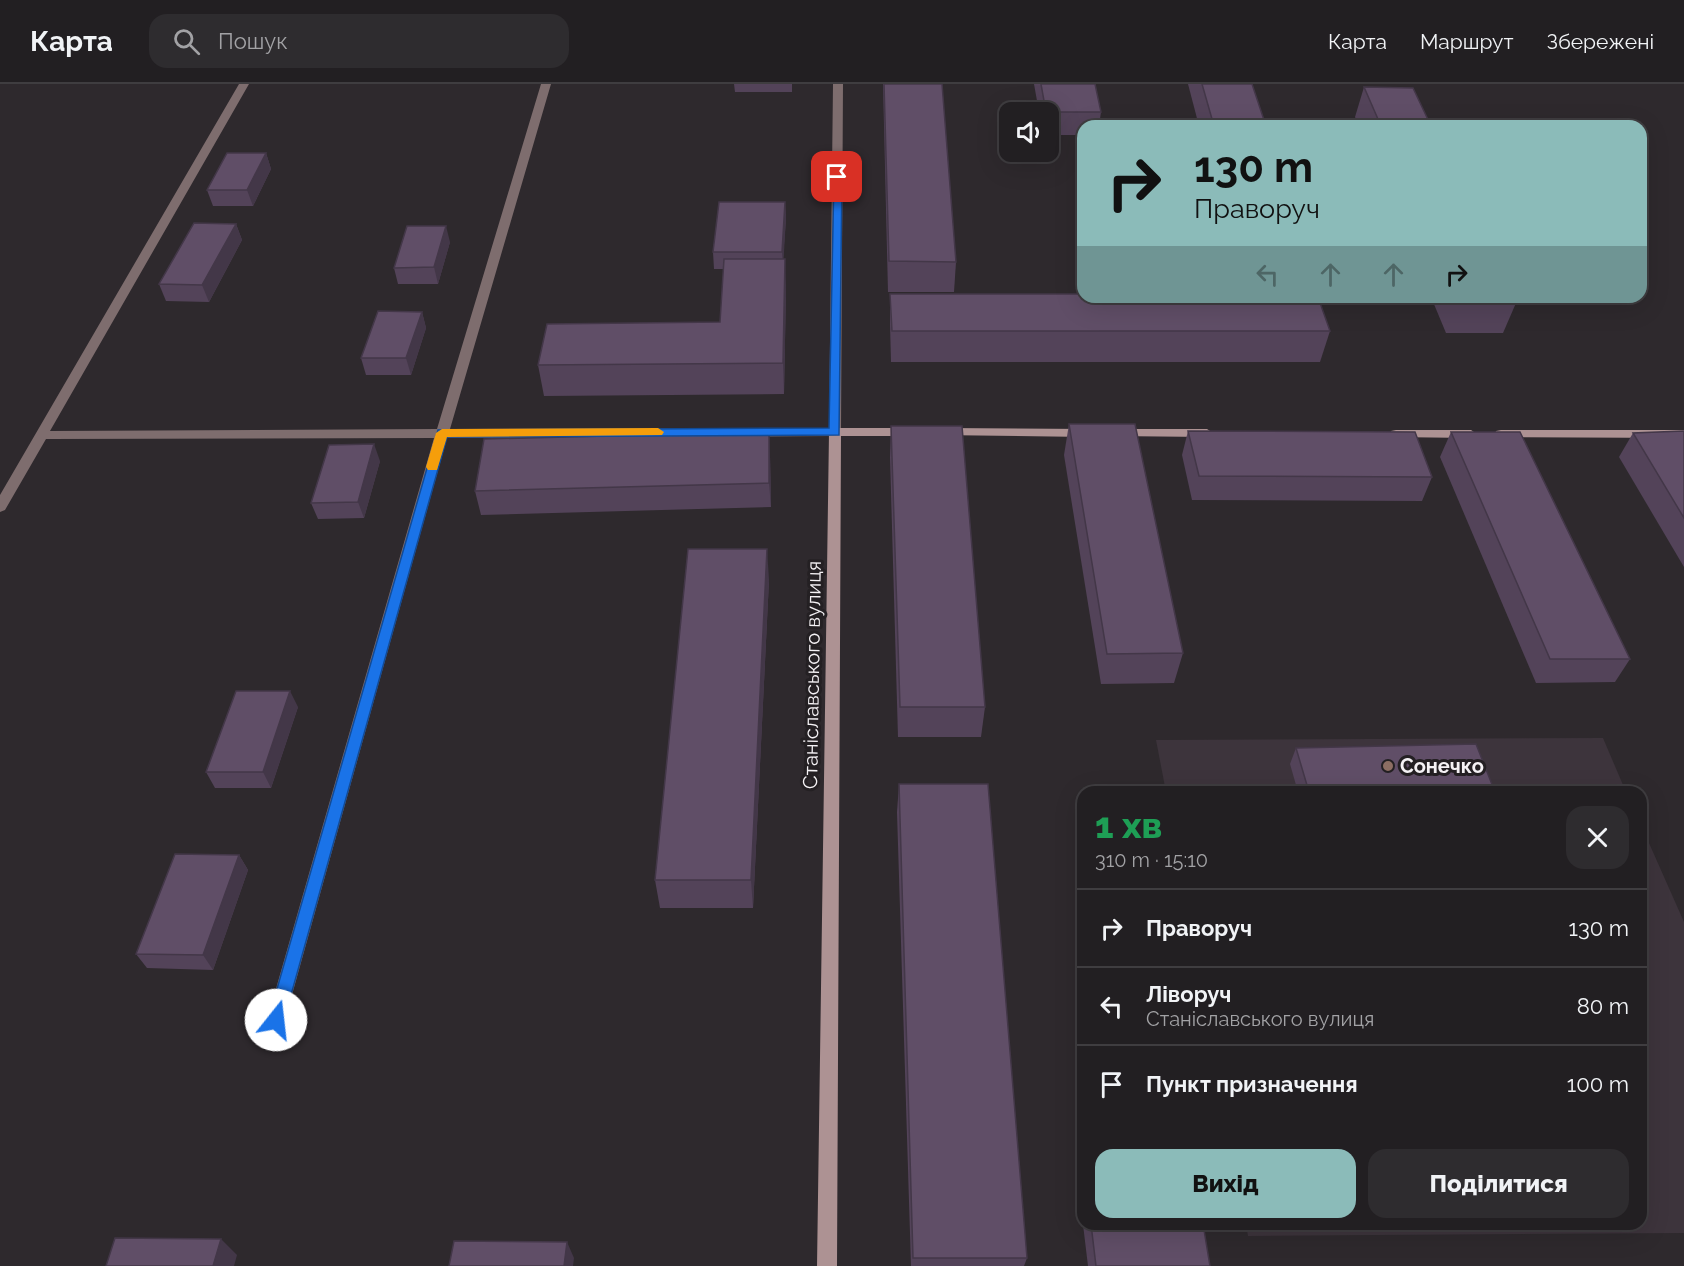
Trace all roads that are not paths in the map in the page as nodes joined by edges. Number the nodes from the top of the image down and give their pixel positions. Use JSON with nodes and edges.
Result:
{"nodes":[{"id":1,"x":244,"y":84,"type":"edge"},
{"id":2,"x":546,"y":84,"type":"edge"},
{"id":3,"x":838,"y":84,"type":"edge"},
{"id":4,"x":835,"y":432,"type":"junction"},
{"id":5,"x":442,"y":433,"type":"junction"},
{"id":6,"x":1218,"y":433,"type":"edge"},
{"id":7,"x":1385,"y":434,"type":"edge"},
{"id":8,"x":1684,"y":434,"type":"edge"},
{"id":9,"x":41,"y":435,"type":"junction"},
{"id":10,"x":0,"y":507,"type":"edge"},
{"id":11,"x":276,"y":1020,"type":"dead end"},
{"id":12,"x":828,"y":1266,"type":"edge"}],
"edges":[{"from":1,"to":9,"type":"street"},
{"from":2,"to":5,"type":"street"},
{"from":3,"to":4,"type":"street","name":"Станіславського вулиця"},
{"from":4,"to":5,"type":"street"},
{"from":4,"to":6,"type":"street"},
{"from":4,"to":12,"type":"street","name":"Станіславського вулиця"},
{"from":5,"to":9,"type":"street"},
{"from":5,"to":11,"type":"street"},
{"from":7,"to":8,"type":"street"},
{"from":9,"to":10,"type":"street"}]}
